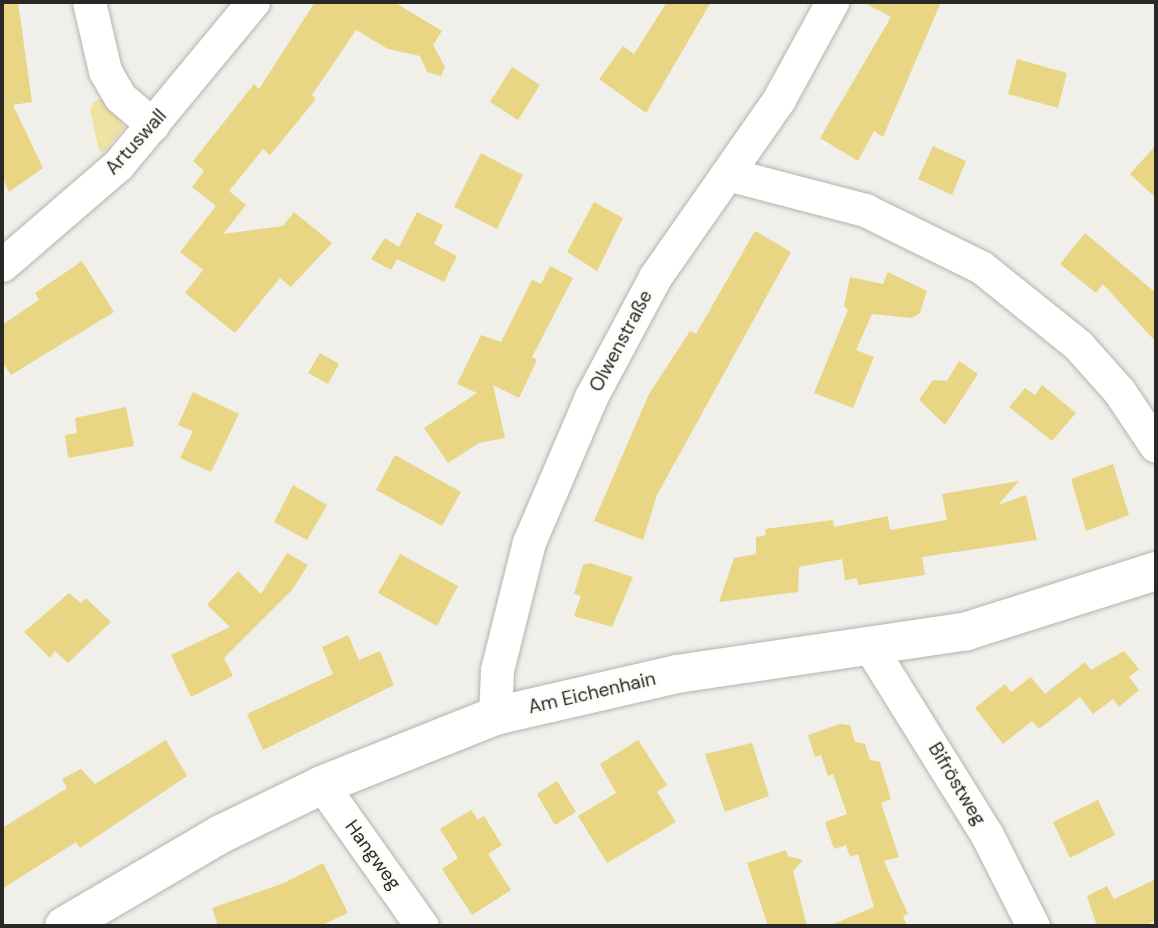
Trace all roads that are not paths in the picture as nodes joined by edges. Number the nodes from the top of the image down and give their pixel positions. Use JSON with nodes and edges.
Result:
{"nodes":[{"id":1,"x":89,"y":2,"type":"edge"},
{"id":2,"x":253,"y":2,"type":"edge"},
{"id":3,"x":832,"y":2,"type":"edge"},
{"id":4,"x":153,"y":125,"type":"junction"},
{"id":5,"x":727,"y":174,"type":"junction"},
{"id":6,"x":2,"y":265,"type":"edge"},
{"id":7,"x":1156,"y":446,"type":"edge"},
{"id":8,"x":1156,"y":571,"type":"edge"},
{"id":9,"x":870,"y":647,"type":"junction"},
{"id":10,"x":495,"y":716,"type":"junction"},
{"id":11,"x":322,"y":785,"type":"junction"},
{"id":12,"x":64,"y":926,"type":"edge"},
{"id":13,"x":422,"y":926,"type":"edge"},
{"id":14,"x":1033,"y":926,"type":"edge"}],
"edges":[{"from":1,"to":4,"type":"street"},
{"from":2,"to":4,"type":"street","name":"Artuswall"},
{"from":3,"to":5,"type":"street","name":"Olwenstraße"},
{"from":4,"to":6,"type":"street","name":"Artuswall"},
{"from":5,"to":7,"type":"street"},
{"from":5,"to":10,"type":"street","name":"Olwenstraße"},
{"from":8,"to":9,"type":"street","name":"Am Eichenhain"},
{"from":9,"to":10,"type":"street","name":"Am Eichenhain"},
{"from":9,"to":14,"type":"street","name":"Bifröstweg"},
{"from":10,"to":11,"type":"street","name":"Am Eichenhain"},
{"from":11,"to":12,"type":"street","name":"Am Eichenhain"},
{"from":11,"to":13,"type":"street","name":"Hangweg"}]}
